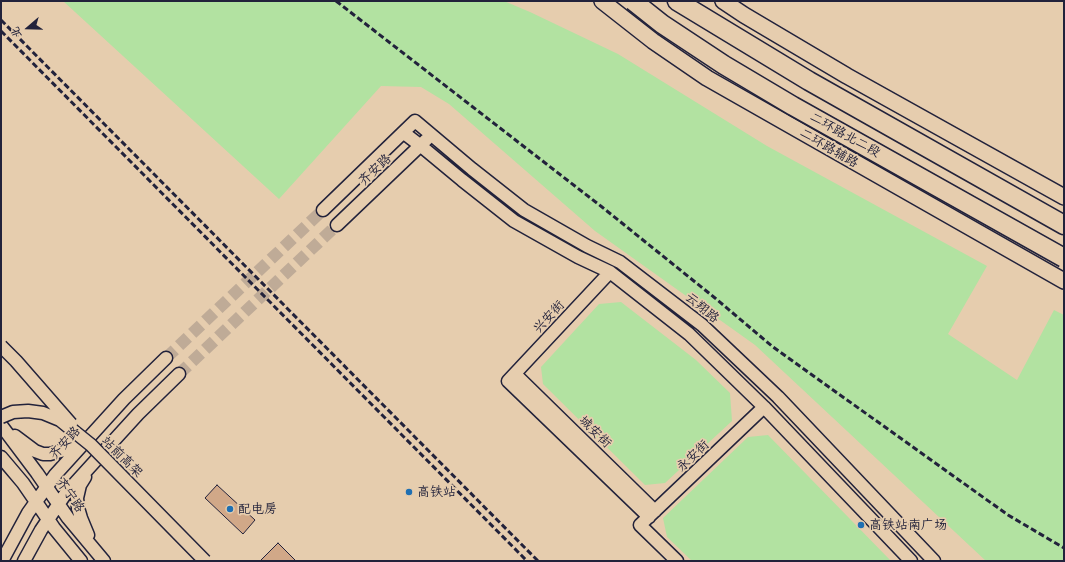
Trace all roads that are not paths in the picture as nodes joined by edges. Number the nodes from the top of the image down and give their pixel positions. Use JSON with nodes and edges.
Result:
{"nodes":[{"id":1,"x":602,"y":1,"type":"edge"},
{"id":2,"x":633,"y":1,"type":"edge"},
{"id":3,"x":653,"y":1,"type":"edge"},
{"id":4,"x":677,"y":1,"type":"edge"},
{"id":5,"x":722,"y":1,"type":"edge"},
{"id":6,"x":637,"y":29,"type":"junction"},
{"id":7,"x":415,"y":121,"type":"joint"},
{"id":8,"x":404,"y":133,"type":"junction"},
{"id":9,"x":432,"y":135,"type":"junction"},
{"id":10,"x":421,"y":146,"type":"junction"},
{"id":11,"x":1064,"y":197,"type":"edge"},
{"id":12,"x":323,"y":210,"type":"tunnel mouth"},
{"id":13,"x":337,"y":225,"type":"tunnel mouth"},
{"id":14,"x":1064,"y":225,"type":"edge"},
{"id":15,"x":1064,"y":258,"type":"edge"},
{"id":16,"x":610,"y":272,"type":"junction"},
{"id":17,"x":1064,"y":281,"type":"edge"},
{"id":18,"x":1,"y":346,"type":"edge"},
{"id":19,"x":166,"y":358,"type":"tunnel mouth"},
{"id":20,"x":179,"y":374,"type":"tunnel mouth"},
{"id":21,"x":511,"y":377,"type":"joint"},
{"id":22,"x":764,"y":408,"type":"junction"},
{"id":23,"x":1,"y":423,"type":"edge"},
{"id":24,"x":102,"y":424,"type":"junction"},
{"id":25,"x":91,"y":446,"type":"junction"},
{"id":26,"x":1,"y":457,"type":"edge"},
{"id":27,"x":95,"y":460,"type":"junction"},
{"id":28,"x":47,"y":486,"type":"junction"},
{"id":29,"x":36,"y":502,"type":"junction"},
{"id":30,"x":59,"y":504,"type":"junction"},
{"id":31,"x":648,"y":517,"type":"junction"},
{"id":32,"x":48,"y":520,"type":"junction"},
{"id":33,"x":94,"y":549,"type":"junction"},
{"id":34,"x":2,"y":561,"type":"edge"},
{"id":35,"x":24,"y":561,"type":"edge"},
{"id":36,"x":81,"y":561,"type":"edge"},
{"id":37,"x":104,"y":561,"type":"edge"},
{"id":38,"x":206,"y":561,"type":"edge"},
{"id":39,"x":677,"y":561,"type":"edge"},
{"id":40,"x":911,"y":561,"type":"edge"},
{"id":41,"x":934,"y":561,"type":"edge"}],
"edges":[{"from":1,"to":6,"type":"main road","name":"二环路辅路"},
{"from":2,"to":15,"type":"highway","name":"二环路北二段","bridge":true},
{"from":3,"to":6,"type":"main road"},
{"from":4,"to":14,"type":"highway"},
{"from":5,"to":11,"type":"main road"},
{"from":6,"to":17,"type":"main road","name":"二环路辅路"},
{"from":7,"to":8,"type":"street","name":"齐安路"},
{"from":7,"to":9,"type":"street","name":"云翔路"},
{"from":8,"to":10,"type":"street"},
{"from":8,"to":12,"type":"street","name":"齐安路"},
{"from":9,"to":10,"type":"street","name":"齐安路"},
{"from":9,"to":41,"type":"street","name":"云翔路"},
{"from":10,"to":13,"type":"street","name":"齐安路"},
{"from":10,"to":16,"type":"street"},
{"from":16,"to":21,"type":"street","name":"兴安街"},
{"from":16,"to":22,"type":"street"},
{"from":18,"to":25,"type":"street","bridge":true},
{"from":19,"to":24,"type":"street","name":"齐安路"},
{"from":20,"to":27,"type":"street"},
{"from":21,"to":31,"type":"street","name":"城安街"},
{"from":22,"to":31,"type":"street","name":"永安街"},
{"from":22,"to":40,"type":"street"},
{"from":23,"to":24,"type":"street"},
{"from":23,"to":25,"type":"street","name":"站前高架","bridge":true},
{"from":23,"to":28,"type":"street","name":"齐宁路"},
{"from":24,"to":28,"type":"street","name":"齐安路"},
{"from":25,"to":38,"type":"street","name":"站前高架","bridge":true},
{"from":26,"to":29,"type":"street"},
{"from":27,"to":30,"type":"street"},
{"from":27,"to":33,"type":"street"},
{"from":28,"to":29,"type":"street","name":"齐安路"},
{"from":28,"to":30,"type":"street","name":"齐宁路"},
{"from":29,"to":32,"type":"street"},
{"from":29,"to":34,"type":"street","name":"齐安路"},
{"from":30,"to":32,"type":"street"},
{"from":30,"to":33,"type":"street","name":"齐宁路"},
{"from":31,"to":39,"type":"street","name":"城安街"},
{"from":32,"to":35,"type":"street"},
{"from":32,"to":36,"type":"street"},
{"from":33,"to":37,"type":"street","name":"齐宁路"}]}
